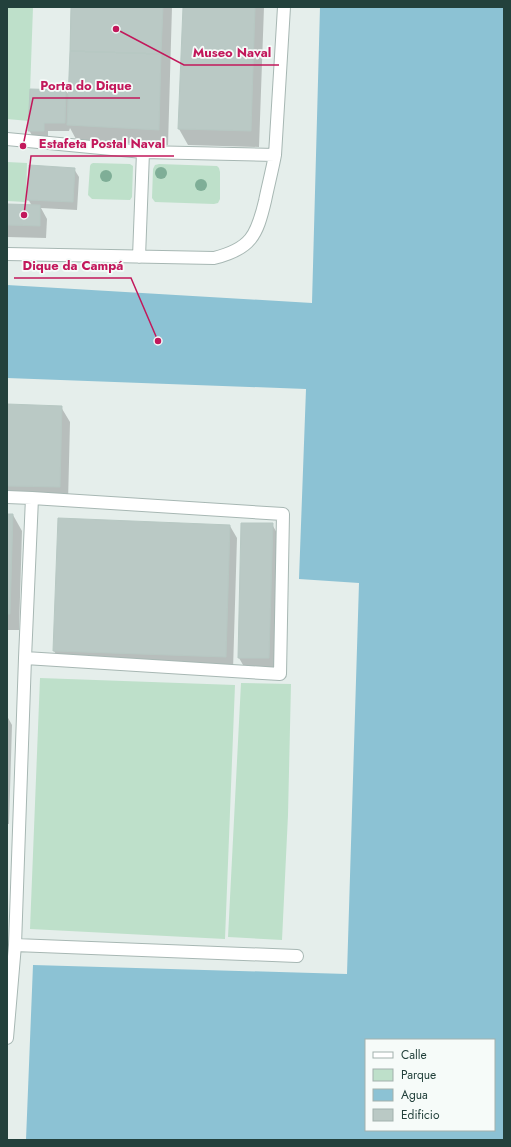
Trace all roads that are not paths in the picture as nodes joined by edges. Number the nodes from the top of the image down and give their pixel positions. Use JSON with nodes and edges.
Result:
{"nodes":[{"id":1,"x":284,"y":7,"type":"edge"},
{"id":2,"x":7,"y":139,"type":"edge"},
{"id":3,"x":143,"y":152,"type":"junction"},
{"id":4,"x":275,"y":156,"type":"junction"},
{"id":5,"x":7,"y":254,"type":"edge"},
{"id":6,"x":139,"y":257,"type":"junction"},
{"id":7,"x":7,"y":497,"type":"edge"},
{"id":8,"x":32,"y":498,"type":"junction"},
{"id":9,"x":25,"y":658,"type":"junction"},
{"id":10,"x":12,"y":884,"type":"edge"},
{"id":11,"x":16,"y":946,"type":"junction"},
{"id":12,"x":297,"y":956,"type":"dead end"},
{"id":13,"x":7,"y":1038,"type":"edge"}],
"edges":[{"from":1,"to":4,"type":"lane"},
{"from":2,"to":3,"type":"lane"},
{"from":3,"to":4,"type":"lane"},
{"from":3,"to":6,"type":"lane"},
{"from":4,"to":6,"type":"lane"},
{"from":5,"to":6,"type":"lane"},
{"from":7,"to":8,"type":"lane"},
{"from":8,"to":9,"type":"lane"},
{"from":8,"to":9,"type":"lane"},
{"from":9,"to":10,"type":"lane"},
{"from":10,"to":11,"type":"lane"},
{"from":11,"to":12,"type":"lane"},
{"from":11,"to":13,"type":"lane"}]}
